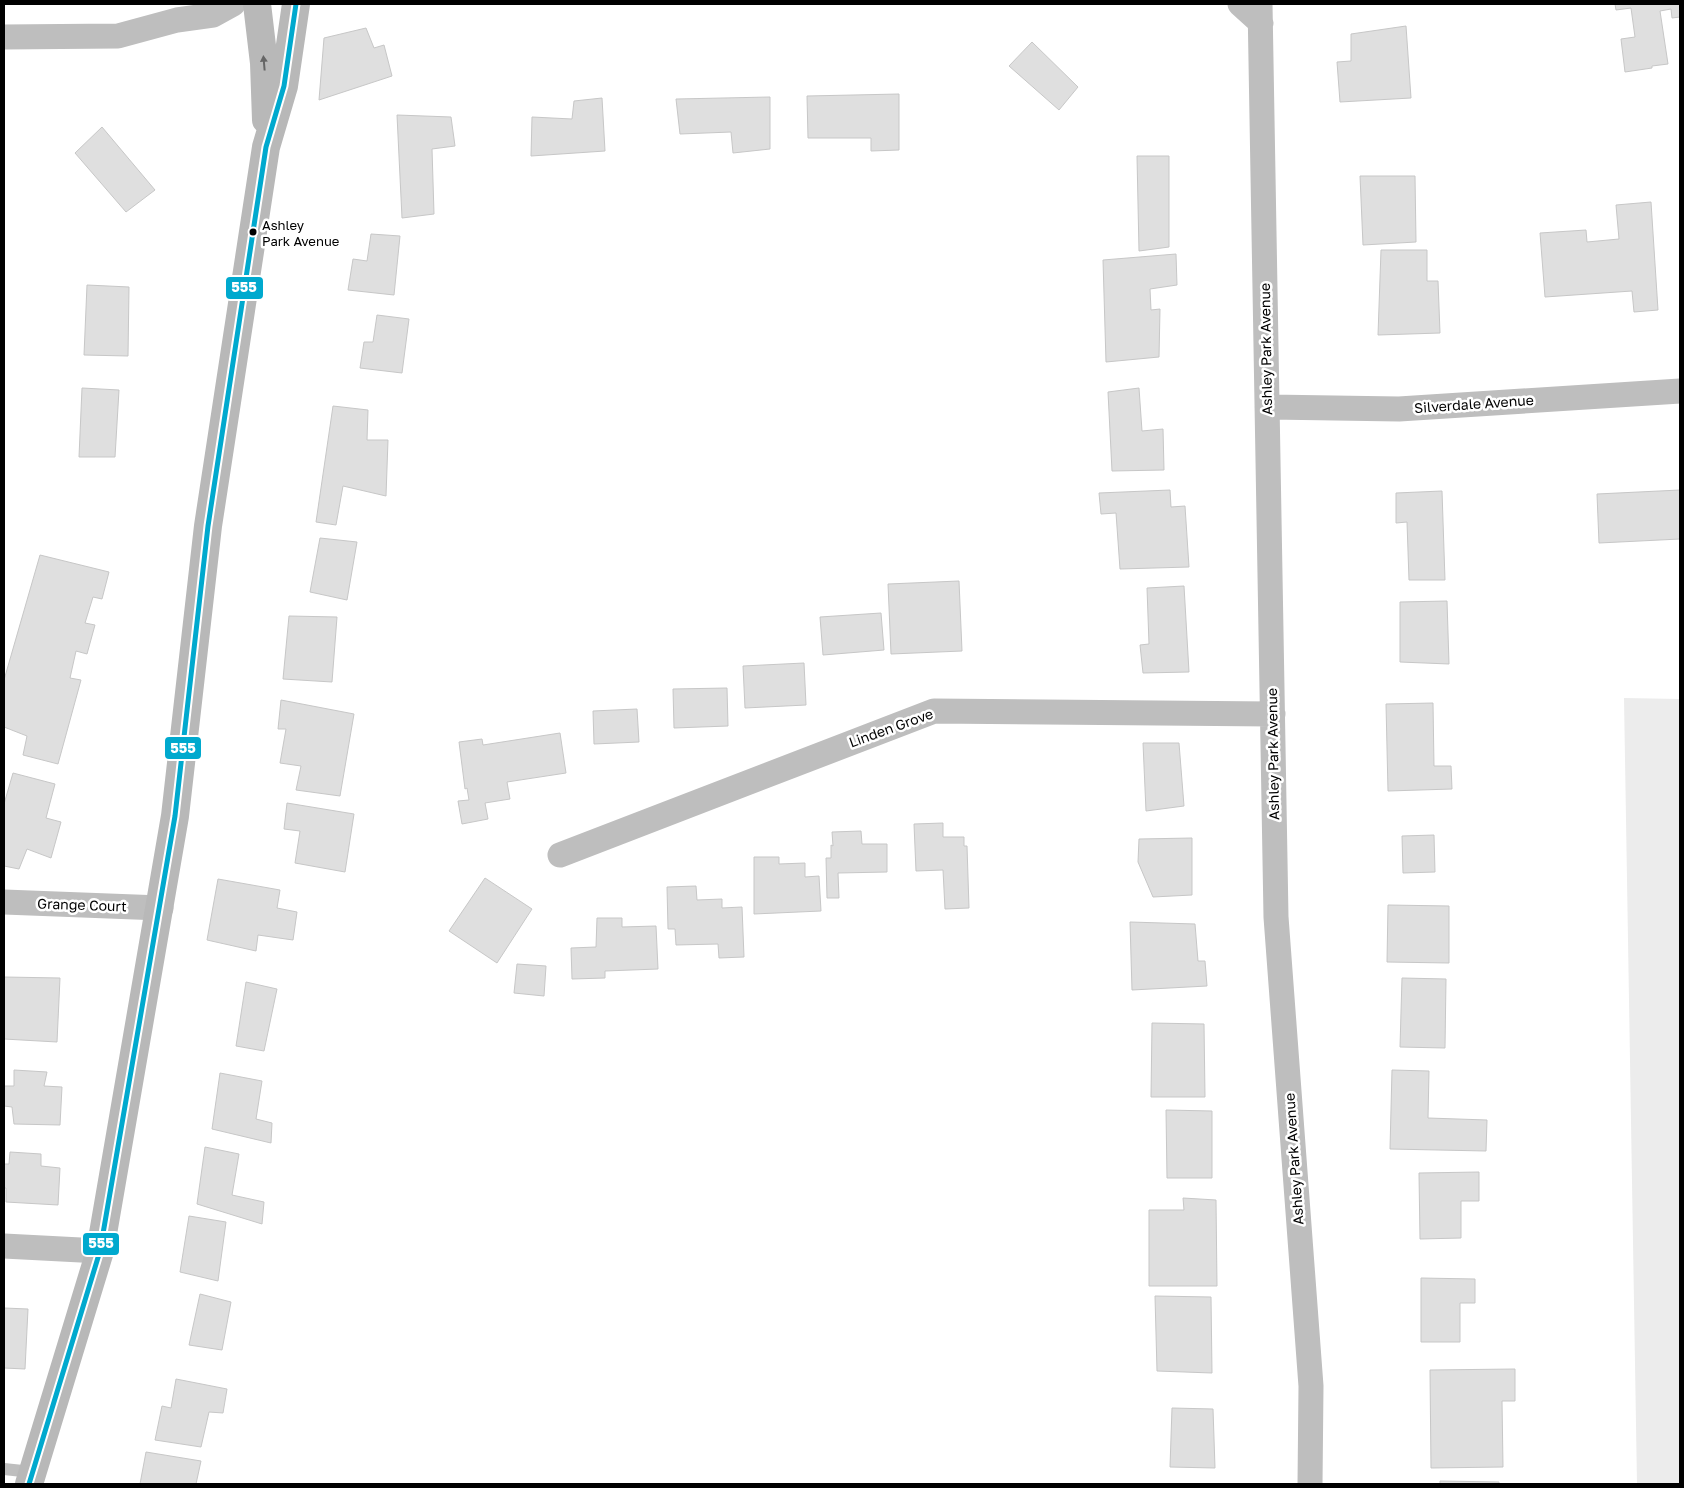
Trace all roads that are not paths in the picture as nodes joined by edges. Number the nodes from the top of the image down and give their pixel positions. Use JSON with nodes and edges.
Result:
{"nodes":[{"id":1,"x":233,"y":4,"type":"edge"},
{"id":2,"x":257,"y":4,"type":"edge"},
{"id":3,"x":282,"y":4,"type":"edge"},
{"id":4,"x":296,"y":4,"type":"edge"},
{"id":5,"x":1240,"y":4,"type":"edge"},
{"id":6,"x":185,"y":12,"type":"edge"},
{"id":7,"x":1260,"y":14,"type":"edge"},
{"id":8,"x":4,"y":37,"type":"edge"},
{"id":9,"x":266,"y":147,"type":"junction"},
{"id":10,"x":1680,"y":391,"type":"edge"},
{"id":11,"x":1267,"y":406,"type":"junction"},
{"id":12,"x":1273,"y":714,"type":"junction"},
{"id":13,"x":560,"y":855,"type":"dead end"},
{"id":14,"x":4,"y":902,"type":"edge"},
{"id":15,"x":161,"y":908,"type":"junction"},
{"id":16,"x":4,"y":1246,"type":"edge"},
{"id":17,"x":100,"y":1251,"type":"junction"},
{"id":18,"x":4,"y":1469,"type":"edge"},
{"id":19,"x":31,"y":1478,"type":"edge"},
{"id":20,"x":1310,"y":1484,"type":"edge"}],
"edges":[{"from":1,"to":6,"type":"street"},
{"from":2,"to":3,"type":"main road"},
{"from":9,"to":2,"type":"main road","one_way":true},
{"from":4,"to":9,"type":"main road"},
{"from":5,"to":7,"type":"street","name":"Ashley Park Avenue"},
{"from":6,"to":8,"type":"street"},
{"from":7,"to":11,"type":"street","name":"Ashley Park Avenue"},
{"from":9,"to":15,"type":"main road"},
{"from":10,"to":11,"type":"street","name":"Silverdale Avenue"},
{"from":11,"to":12,"type":"street","name":"Ashley Park Avenue"},
{"from":12,"to":13,"type":"street","name":"Linden Grove"},
{"from":12,"to":20,"type":"street","name":"Ashley Park Avenue"},
{"from":14,"to":15,"type":"street","name":"Grange Court"},
{"from":15,"to":17,"type":"main road"},
{"from":16,"to":17,"type":"street"},
{"from":17,"to":19,"type":"main road"},
{"from":18,"to":19,"type":"lane"}]}
